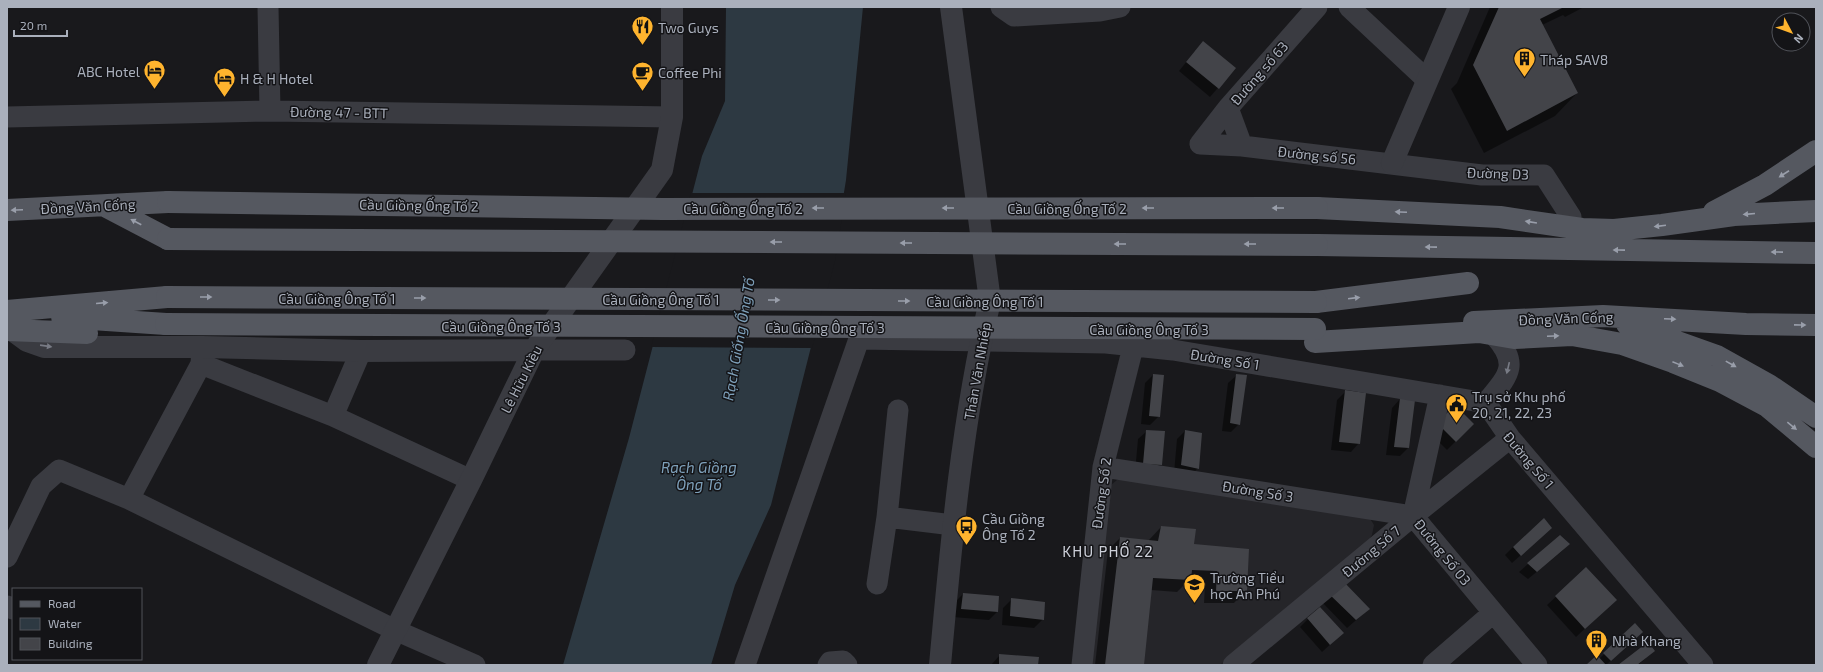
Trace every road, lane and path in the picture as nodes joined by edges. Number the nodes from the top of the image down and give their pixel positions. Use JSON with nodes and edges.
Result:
{"nodes":[{"id":1,"x":268,"y":7,"type":"edge"},
{"id":2,"x":672,"y":7,"type":"edge"},
{"id":3,"x":951,"y":7,"type":"edge"},
{"id":4,"x":1001,"y":7,"type":"edge"},
{"id":5,"x":1120,"y":7,"type":"edge"},
{"id":6,"x":1317,"y":7,"type":"edge"},
{"id":7,"x":1349,"y":7,"type":"edge"},
{"id":8,"x":1459,"y":7,"type":"edge"},
{"id":9,"x":1427,"y":80,"type":"junction"},
{"id":10,"x":1228,"y":108,"type":"junction"},
{"id":11,"x":270,"y":111,"type":"junction"},
{"id":12,"x":7,"y":117,"type":"edge"},
{"id":13,"x":672,"y":117,"type":"junction"},
{"id":14,"x":1200,"y":144,"type":"joint"},
{"id":15,"x":1242,"y":146,"type":"junction"},
{"id":16,"x":1816,"y":151,"type":"edge"},
{"id":17,"x":1392,"y":163,"type":"junction"},
{"id":18,"x":168,"y":202,"type":"joint"},
{"id":19,"x":104,"y":205,"type":"junction"},
{"id":20,"x":7,"y":210,"type":"edge"},
{"id":21,"x":1816,"y":211,"type":"edge"},
{"id":22,"x":1698,"y":220,"type":"junction"},
{"id":23,"x":1568,"y":227,"type":"junction"},
{"id":24,"x":1816,"y":253,"type":"edge"},
{"id":25,"x":1466,"y":284,"type":"dead end"},
{"id":26,"x":1603,"y":316,"type":"junction"},
{"id":27,"x":8,"y":322,"type":"edge"},
{"id":28,"x":1816,"y":325,"type":"edge"},
{"id":29,"x":1315,"y":336,"type":"junction"},
{"id":30,"x":1504,"y":336,"type":"junction"},
{"id":31,"x":981,"y":342,"type":"junction"},
{"id":32,"x":1133,"y":347,"type":"junction"},
{"id":33,"x":534,"y":350,"type":"junction"},
{"id":34,"x":625,"y":350,"type":"dead end"},
{"id":35,"x":361,"y":351,"type":"junction"},
{"id":36,"x":202,"y":355,"type":"junction"},
{"id":37,"x":1440,"y":395,"type":"junction"},
{"id":38,"x":1486,"y":403,"type":"junction"},
{"id":39,"x":898,"y":410,"type":"dead end"},
{"id":40,"x":334,"y":416,"type":"junction"},
{"id":41,"x":1816,"y":416,"type":"edge"},
{"id":42,"x":1510,"y":438,"type":"junction"},
{"id":43,"x":1816,"y":447,"type":"edge"},
{"id":44,"x":1103,"y":467,"type":"junction"},
{"id":45,"x":471,"y":480,"type":"junction"},
{"id":46,"x":129,"y":499,"type":"junction"},
{"id":47,"x":1413,"y":516,"type":"junction"},
{"id":48,"x":886,"y":517,"type":"junction"},
{"id":49,"x":953,"y":525,"type":"junction"},
{"id":50,"x":7,"y":557,"type":"edge"},
{"id":51,"x":877,"y":584,"type":"dead end"},
{"id":52,"x":1493,"y":613,"type":"junction"},
{"id":53,"x":395,"y":630,"type":"junction"},
{"id":54,"x":378,"y":665,"type":"edge"},
{"id":55,"x":475,"y":665,"type":"edge"},
{"id":56,"x":745,"y":665,"type":"edge"},
{"id":57,"x":828,"y":665,"type":"edge"},
{"id":58,"x":847,"y":665,"type":"edge"},
{"id":59,"x":940,"y":665,"type":"edge"},
{"id":60,"x":1082,"y":665,"type":"edge"},
{"id":61,"x":1233,"y":665,"type":"edge"},
{"id":62,"x":1433,"y":665,"type":"edge"},
{"id":63,"x":1537,"y":665,"type":"edge"},
{"id":64,"x":1703,"y":665,"type":"edge"}],
"edges":[{"from":1,"to":11,"type":"street"},
{"from":2,"to":13,"type":"street","name":"Lê Hữu Kiều"},
{"from":3,"to":31,"type":"street","name":"Thân Văn Nhiếp"},
{"from":4,"to":5,"type":"street"},
{"from":6,"to":10,"type":"street","name":"Đường số 63"},
{"from":7,"to":9,"type":"street"},
{"from":8,"to":9,"type":"street"},
{"from":9,"to":17,"type":"street"},
{"from":10,"to":14,"type":"street","name":"Đường số 63"},
{"from":10,"to":15,"type":"street","name":"Đường số 63"},
{"from":11,"to":12,"type":"street","name":"Đường 47 - BTT"},
{"from":11,"to":13,"type":"street","name":"Đường 47 - BTT"},
{"from":13,"to":33,"type":"street","name":"Lê Hữu Kiều"},
{"from":14,"to":15,"type":"street","name":"Đường số 56"},
{"from":15,"to":17,"type":"street","name":"Đường số 56"},
{"from":16,"to":22,"type":"main road","one_way":true},
{"from":17,"to":23,"type":"street","name":"Đường D3"},
{"from":18,"to":19,"type":"main road","name":"Đồng Văn Cống"},
{"from":23,"to":18,"type":"main road","name":"Cầu Giồng Ống Tố 2","one_way":true,"bridge":true},
{"from":19,"to":20,"type":"main road","name":"Đồng Văn Cống","one_way":true},
{"from":24,"to":19,"type":"main road","one_way":true,"bridge":true},
{"from":21,"to":22,"type":"main road","one_way":true},
{"from":22,"to":23,"type":"main road","one_way":true},
{"from":27,"to":25,"type":"main road","name":"Cầu Giồng Ông Tố 1","one_way":true,"bridge":true},
{"from":26,"to":28,"type":"main road","name":"Đồng Văn Cống","one_way":true},
{"from":26,"to":29,"type":"main road","name":"Đồng Văn Cống"},
{"from":26,"to":41,"type":"main road","one_way":true},
{"from":27,"to":29,"type":"main road","name":"Cầu Giồng Ông Tố 3","bridge":true},
{"from":27,"to":36,"type":"street","one_way":true},
{"from":29,"to":30,"type":"main road"},
{"from":30,"to":38,"type":"street","one_way":true},
{"from":30,"to":43,"type":"main road","one_way":true},
{"from":31,"to":32,"type":"street","name":"Đường Số 1"},
{"from":31,"to":49,"type":"street","name":"Thân Văn Nhiếp"},
{"from":31,"to":56,"type":"street","name":"Đường Số 1"},
{"from":32,"to":37,"type":"street","name":"Đường Số 1"},
{"from":32,"to":44,"type":"street","name":"Đường Số 2"},
{"from":33,"to":34,"type":"street"},
{"from":33,"to":35,"type":"street"},
{"from":33,"to":45,"type":"street","name":"Lê Hữu Kiều"},
{"from":35,"to":36,"type":"street"},
{"from":35,"to":40,"type":"street"},
{"from":36,"to":40,"type":"street"},
{"from":36,"to":46,"type":"street"},
{"from":37,"to":38,"type":"street","name":"Đường Số 1"},
{"from":37,"to":47,"type":"street","name":"Đường Số 03"},
{"from":38,"to":42,"type":"street","name":"Đường Số 1"},
{"from":39,"to":48,"type":"street"},
{"from":40,"to":45,"type":"street"},
{"from":42,"to":47,"type":"street","name":"Đường Số 7"},
{"from":42,"to":64,"type":"street","name":"Đường Số 1"},
{"from":44,"to":47,"type":"street","name":"Đường Số 3"},
{"from":44,"to":60,"type":"street","name":"Đường Số 2"},
{"from":45,"to":53,"type":"street","name":"Lê Hữu Kiều"},
{"from":46,"to":50,"type":"street"},
{"from":46,"to":53,"type":"street"},
{"from":47,"to":52,"type":"street","name":"Đường Số 03"},
{"from":47,"to":61,"type":"street","name":"Đường Số 7"},
{"from":48,"to":49,"type":"street"},
{"from":48,"to":51,"type":"street"},
{"from":49,"to":59,"type":"street","name":"Thân Văn Nhiếp"},
{"from":52,"to":62,"type":"street"},
{"from":52,"to":63,"type":"street","name":"Đường Số 03"},
{"from":53,"to":54,"type":"street","name":"Lê Hữu Kiều"},
{"from":53,"to":55,"type":"street"},
{"from":57,"to":58,"type":"street"}]}
